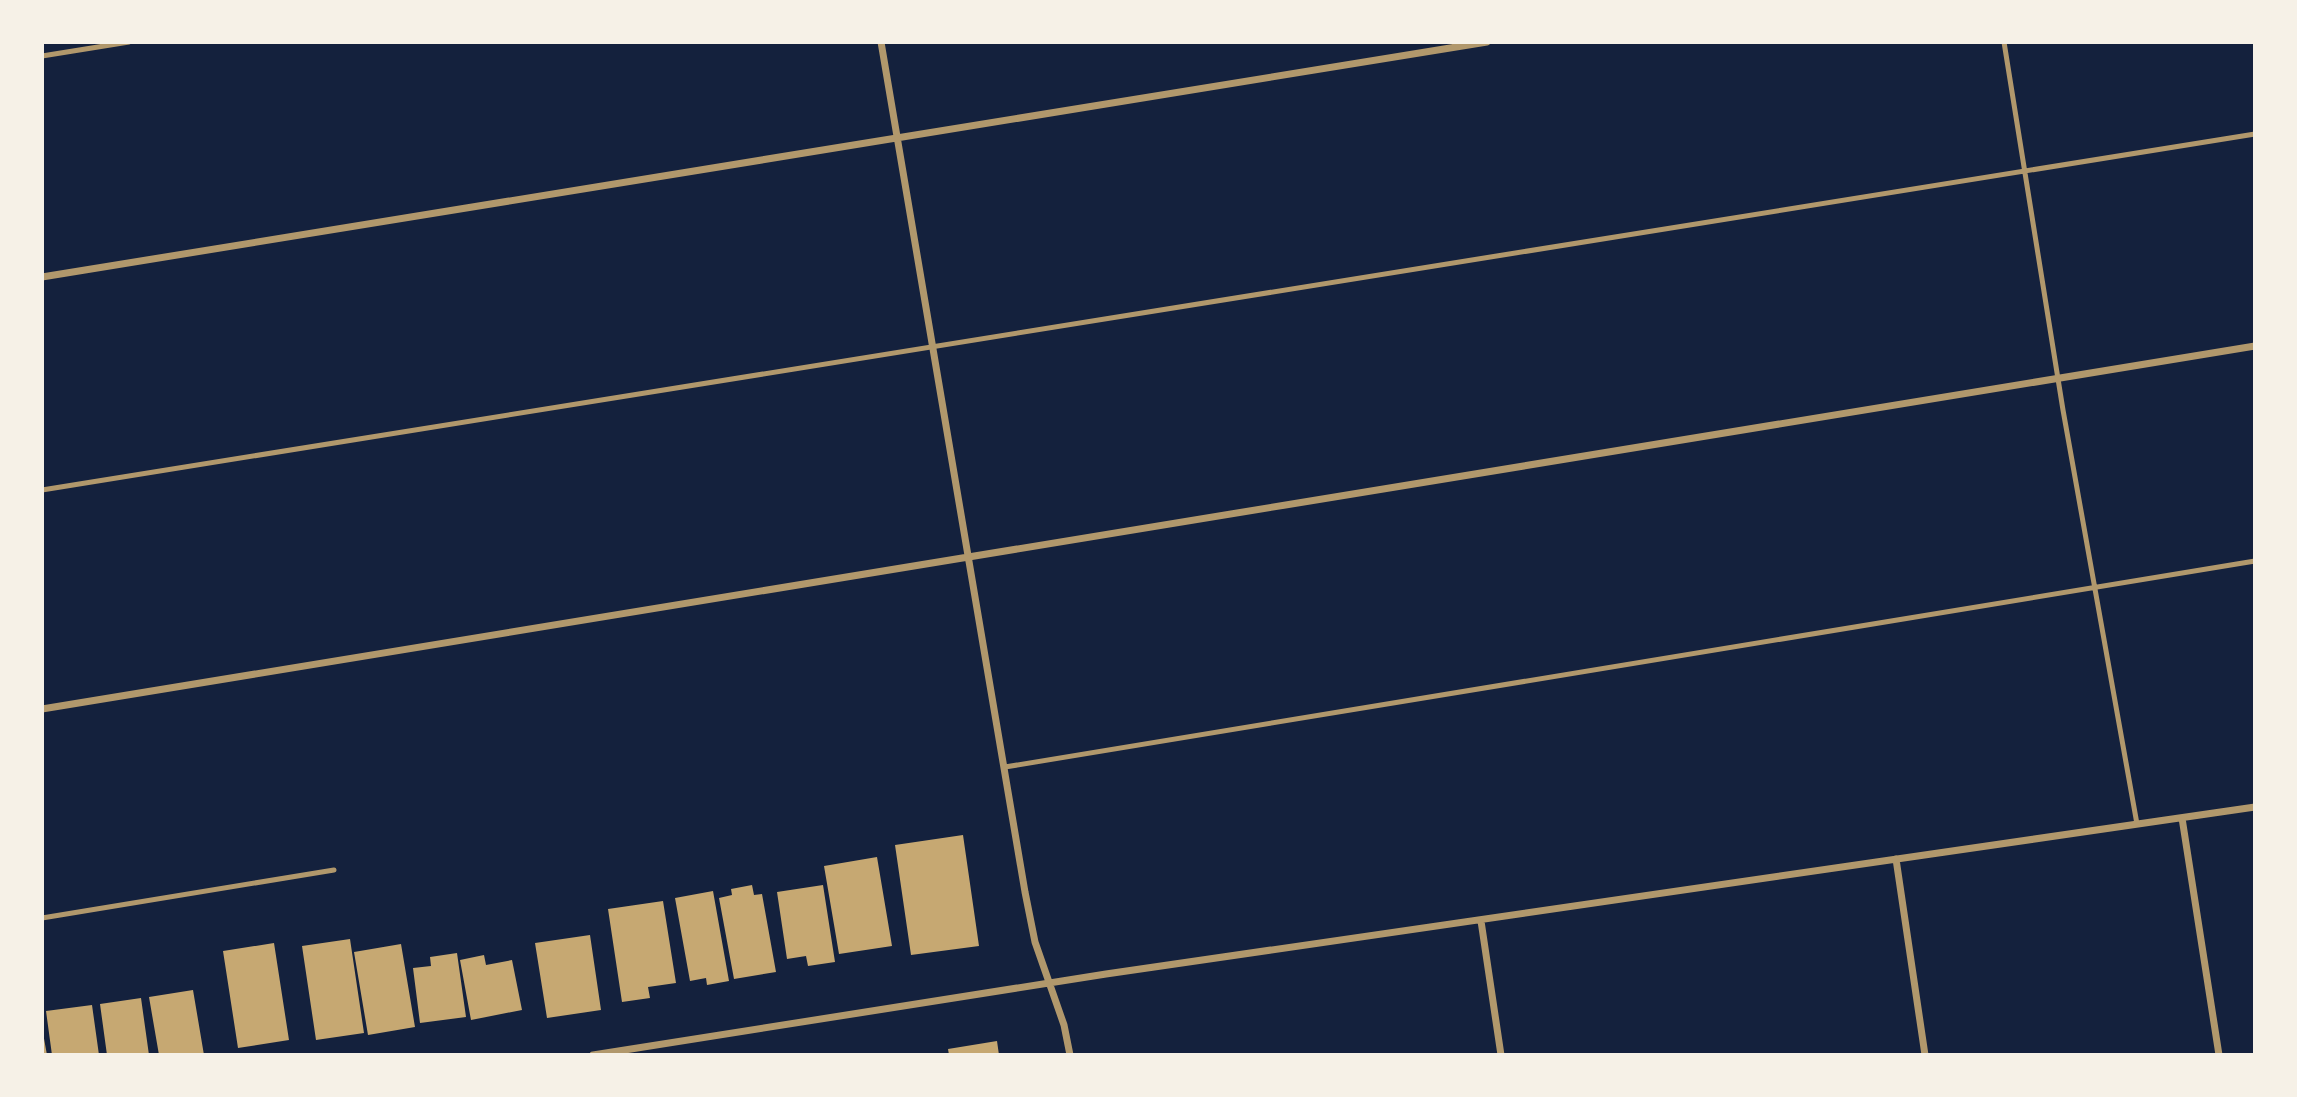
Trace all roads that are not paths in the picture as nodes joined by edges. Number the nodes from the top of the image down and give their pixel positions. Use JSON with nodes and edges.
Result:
{"nodes":[{"id":1,"x":129,"y":42,"type":"edge"},
{"id":2,"x":881,"y":42,"type":"edge"},
{"id":3,"x":1487,"y":42,"type":"edge"},
{"id":4,"x":2004,"y":42,"type":"edge"},
{"id":5,"x":42,"y":56,"type":"edge"},
{"id":6,"x":2255,"y":134,"type":"edge"},
{"id":7,"x":897,"y":137,"type":"junction"},
{"id":8,"x":2026,"y":172,"type":"junction"},
{"id":9,"x":42,"y":277,"type":"edge"},
{"id":10,"x":2255,"y":346,"type":"edge"},
{"id":11,"x":933,"y":348,"type":"junction"},
{"id":12,"x":2059,"y":379,"type":"junction"},
{"id":13,"x":42,"y":490,"type":"edge"},
{"id":14,"x":968,"y":558,"type":"junction"},
{"id":15,"x":2255,"y":561,"type":"edge"},
{"id":16,"x":2096,"y":586,"type":"junction"},
{"id":17,"x":42,"y":709,"type":"edge"},
{"id":18,"x":1006,"y":767,"type":"junction"},
{"id":19,"x":2255,"y":807,"type":"edge"},
{"id":20,"x":2182,"y":818,"type":"junction"},
{"id":21,"x":2137,"y":824,"type":"junction"},
{"id":22,"x":1896,"y":859,"type":"junction"},
{"id":23,"x":334,"y":870,"type":"dead end"},
{"id":24,"x":42,"y":918,"type":"edge"},
{"id":25,"x":1481,"y":921,"type":"junction"},
{"id":26,"x":1050,"y":983,"type":"junction"},
{"id":27,"x":593,"y":1055,"type":"edge"},
{"id":28,"x":1070,"y":1055,"type":"edge"},
{"id":29,"x":1501,"y":1055,"type":"edge"},
{"id":30,"x":1925,"y":1055,"type":"edge"},
{"id":31,"x":2219,"y":1055,"type":"edge"}],
"edges":[{"from":1,"to":5,"type":"lane"},
{"from":2,"to":7,"type":"street"},
{"from":3,"to":7,"type":"street"},
{"from":4,"to":8,"type":"lane"},
{"from":6,"to":8,"type":"lane"},
{"from":7,"to":9,"type":"street"},
{"from":7,"to":11,"type":"street"},
{"from":8,"to":11,"type":"lane"},
{"from":8,"to":12,"type":"lane"},
{"from":10,"to":12,"type":"street"},
{"from":11,"to":13,"type":"lane"},
{"from":11,"to":14,"type":"street"},
{"from":12,"to":14,"type":"street"},
{"from":12,"to":16,"type":"lane"},
{"from":14,"to":17,"type":"street"},
{"from":14,"to":18,"type":"street"},
{"from":15,"to":16,"type":"lane"},
{"from":16,"to":18,"type":"lane"},
{"from":16,"to":21,"type":"lane"},
{"from":18,"to":26,"type":"street"},
{"from":19,"to":20,"type":"street"},
{"from":20,"to":21,"type":"street"},
{"from":20,"to":31,"type":"street"},
{"from":21,"to":22,"type":"street"},
{"from":22,"to":25,"type":"street"},
{"from":22,"to":30,"type":"street"},
{"from":23,"to":24,"type":"lane"},
{"from":25,"to":26,"type":"street"},
{"from":25,"to":29,"type":"street"},
{"from":26,"to":27,"type":"street"},
{"from":26,"to":28,"type":"street"}]}
